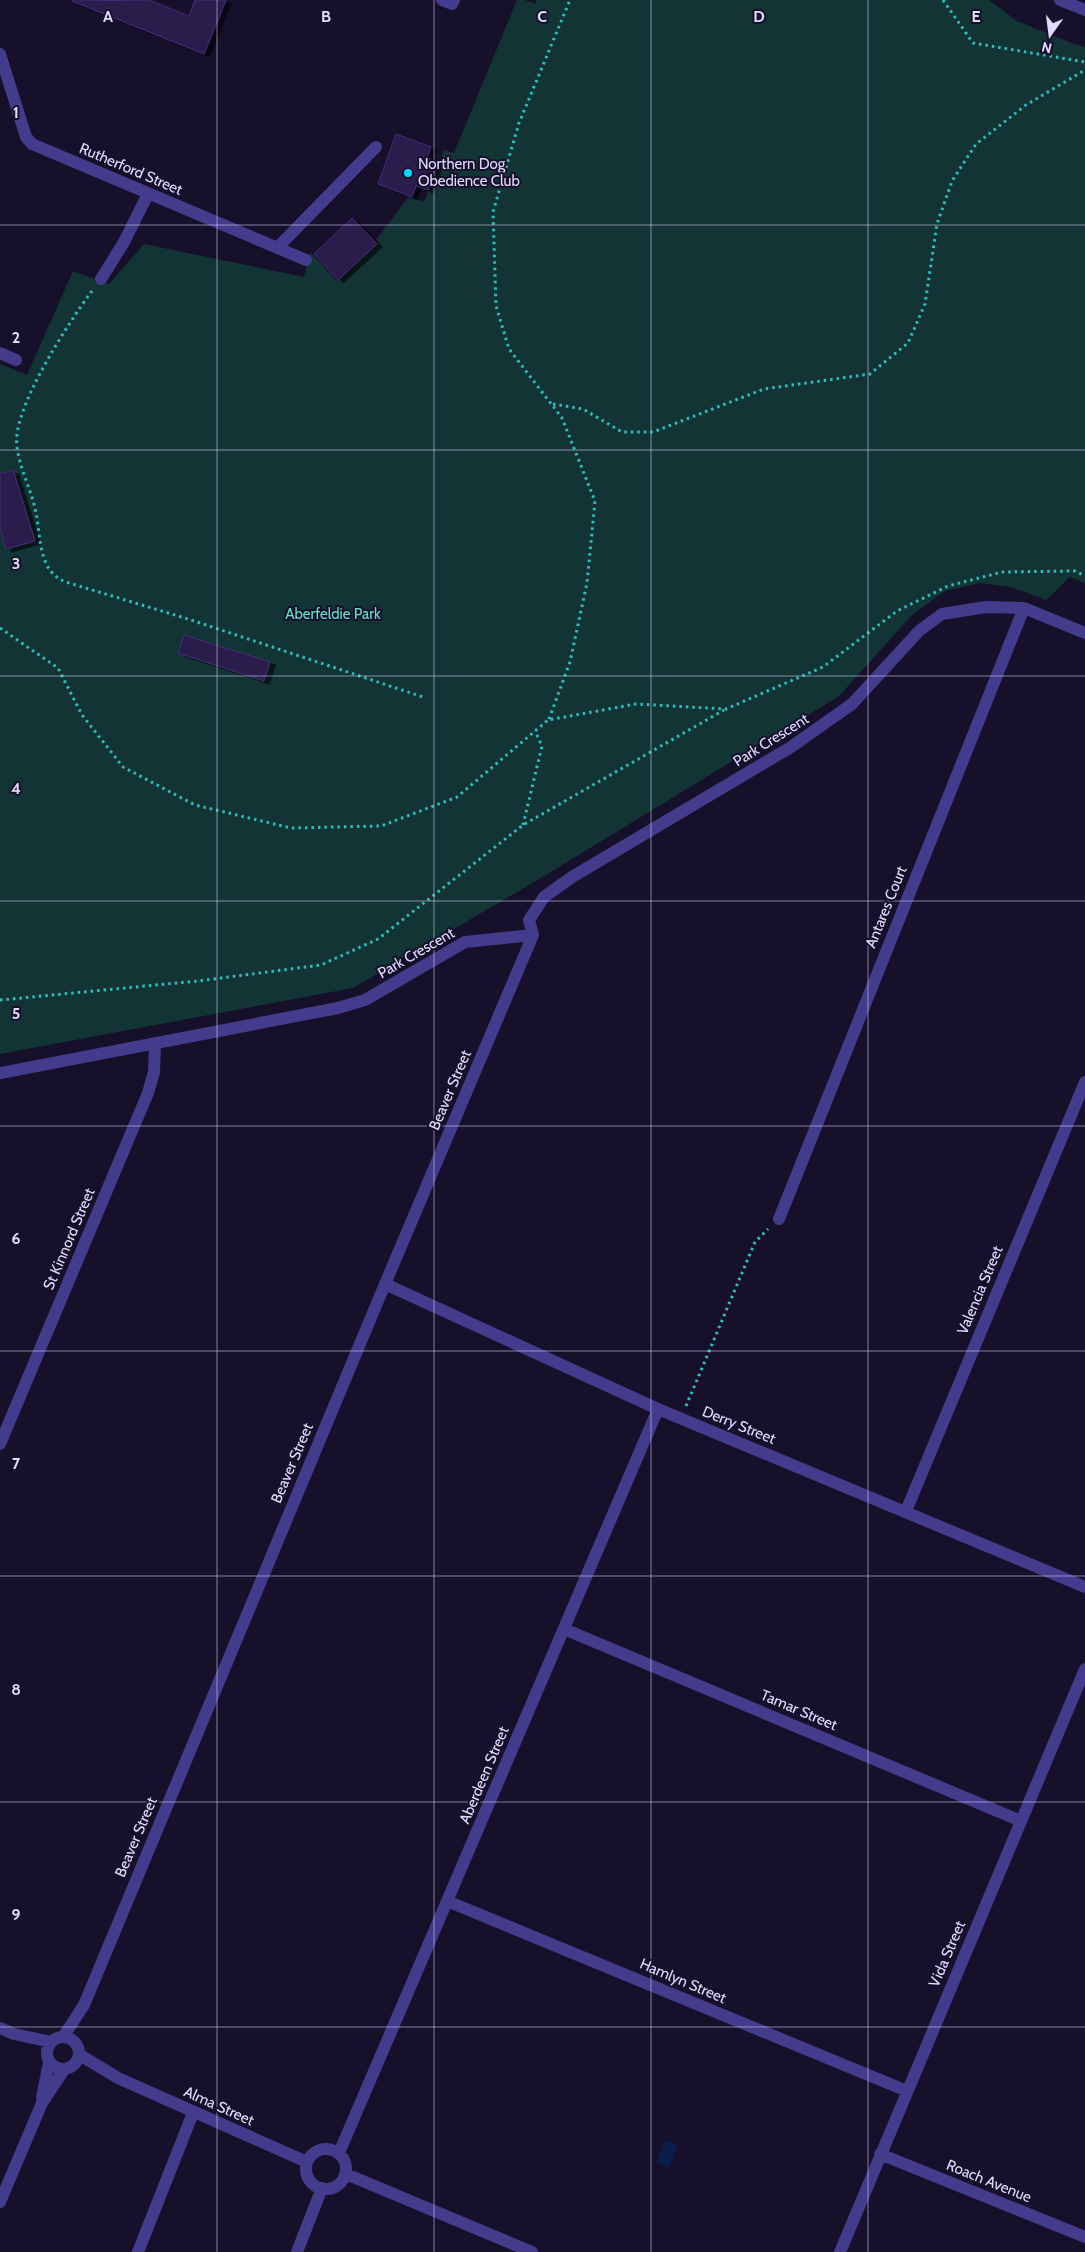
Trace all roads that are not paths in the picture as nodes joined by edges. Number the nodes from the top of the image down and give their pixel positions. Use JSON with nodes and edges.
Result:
{"nodes":[{"id":1,"x":442,"y":0,"type":"edge"},
{"id":2,"x":454,"y":0,"type":"edge"},
{"id":3,"x":1060,"y":0,"type":"edge"},
{"id":4,"x":1085,"y":10,"type":"edge"},
{"id":5,"x":0,"y":54,"type":"edge"},
{"id":6,"x":376,"y":147,"type":"dead end"},
{"id":7,"x":148,"y":194,"type":"junction"},
{"id":8,"x":277,"y":248,"type":"junction"},
{"id":9,"x":306,"y":260,"type":"dead end"},
{"id":10,"x":101,"y":279,"type":"road end"},
{"id":11,"x":0,"y":353,"type":"edge"},
{"id":12,"x":16,"y":360,"type":"dead end"},
{"id":13,"x":1024,"y":608,"type":"junction"},
{"id":14,"x":1085,"y":633,"type":"edge"},
{"id":15,"x":533,"y":935,"type":"junction"},
{"id":16,"x":155,"y":1043,"type":"junction"},
{"id":17,"x":0,"y":1073,"type":"edge"},
{"id":18,"x":1085,"y":1082,"type":"edge"},
{"id":19,"x":778,"y":1219,"type":"road end"},
{"id":20,"x":385,"y":1284,"type":"junction"},
{"id":21,"x":658,"y":1409,"type":"junction"},
{"id":22,"x":0,"y":1444,"type":"edge"},
{"id":23,"x":906,"y":1511,"type":"junction"},
{"id":24,"x":1085,"y":1587,"type":"edge"},
{"id":25,"x":564,"y":1629,"type":"junction"},
{"id":26,"x":1085,"y":1669,"type":"edge"},
{"id":27,"x":1079,"y":1699,"type":"edge"},
{"id":28,"x":1021,"y":1821,"type":"junction"},
{"id":29,"x":447,"y":1901,"type":"junction"},
{"id":30,"x":84,"y":2005,"type":"junction"},
{"id":31,"x":0,"y":2028,"type":"edge"},
{"id":32,"x":14,"y":2034,"type":"junction"},
{"id":33,"x":63,"y":2037,"type":"junction"},
{"id":34,"x":51,"y":2042,"type":"junction"},
{"id":35,"x":76,"y":2043,"type":"junction"},
{"id":36,"x":48,"y":2059,"type":"junction"},
{"id":37,"x":73,"y":2064,"type":"junction"},
{"id":38,"x":907,"y":2091,"type":"junction"},
{"id":39,"x":42,"y":2103,"type":"junction"},
{"id":40,"x":193,"y":2113,"type":"junction"},
{"id":41,"x":339,"y":2153,"type":"junction"},
{"id":42,"x":880,"y":2154,"type":"junction"},
{"id":43,"x":307,"y":2162,"type":"junction"},
{"id":44,"x":346,"y":2174,"type":"junction"},
{"id":45,"x":322,"y":2188,"type":"junction"},
{"id":46,"x":0,"y":2202,"type":"edge"},
{"id":47,"x":1085,"y":2237,"type":"edge"},
{"id":48,"x":138,"y":2252,"type":"edge"},
{"id":49,"x":297,"y":2252,"type":"edge"},
{"id":50,"x":532,"y":2252,"type":"edge"},
{"id":51,"x":840,"y":2252,"type":"edge"}],
"edges":[{"from":1,"to":2,"type":"street"},
{"from":3,"to":4,"type":"street"},
{"from":5,"to":7,"type":"street","name":"Rutherford Street"},
{"from":6,"to":8,"type":"street"},
{"from":7,"to":8,"type":"street","name":"Rutherford Street"},
{"from":7,"to":10,"type":"street"},
{"from":8,"to":9,"type":"street","name":"Rutherford Street"},
{"from":11,"to":12,"type":"street"},
{"from":13,"to":14,"type":"street"},
{"from":13,"to":15,"type":"street","name":"Park Crescent"},
{"from":13,"to":19,"type":"street","name":"Antares Court"},
{"from":15,"to":16,"type":"street","name":"Park Crescent"},
{"from":15,"to":20,"type":"street","name":"Beaver Street"},
{"from":16,"to":17,"type":"street","name":"Park Crescent"},
{"from":16,"to":22,"type":"street","name":"St Kinnord Street"},
{"from":18,"to":23,"type":"street","name":"Valencia Street"},
{"from":20,"to":21,"type":"street","name":"Derry Street"},
{"from":20,"to":30,"type":"street","name":"Beaver Street"},
{"from":21,"to":23,"type":"street","name":"Derry Street"},
{"from":21,"to":25,"type":"street","name":"Aberdeen Street"},
{"from":23,"to":24,"type":"street","name":"Derry Street"},
{"from":25,"to":28,"type":"street","name":"Tamar Street"},
{"from":25,"to":29,"type":"street","name":"Aberdeen Street"},
{"from":26,"to":27,"type":"street","name":"Vida Street"},
{"from":27,"to":28,"type":"street","name":"Vida Street"},
{"from":28,"to":38,"type":"street","name":"Vida Street"},
{"from":29,"to":38,"type":"street","name":"Hamlyn Street"},
{"from":29,"to":41,"type":"street","name":"Aberdeen Street"},
{"from":30,"to":33,"type":"street","name":"Beaver Street"},
{"from":30,"to":35,"type":"street","name":"Beaver Street"},
{"from":31,"to":32,"type":"street"},
{"from":32,"to":34,"type":"street"},
{"from":32,"to":36,"type":"street"},
{"from":33,"to":34,"type":"street"},
{"from":33,"to":35,"type":"street"},
{"from":34,"to":36,"type":"street"},
{"from":35,"to":37,"type":"street"},
{"from":36,"to":37,"type":"street"},
{"from":36,"to":39,"type":"street"},
{"from":37,"to":39,"type":"street"},
{"from":37,"to":40,"type":"street","name":"Alma Street"},
{"from":38,"to":42,"type":"street","name":"Vida Street"},
{"from":39,"to":46,"type":"street"},
{"from":40,"to":43,"type":"street","name":"Alma Street"},
{"from":40,"to":48,"type":"street"},
{"from":41,"to":43,"type":"street"},
{"from":41,"to":44,"type":"street"},
{"from":42,"to":47,"type":"street","name":"Roach Avenue"},
{"from":42,"to":51,"type":"street","name":"Vida Street"},
{"from":43,"to":45,"type":"street"},
{"from":44,"to":45,"type":"street"},
{"from":44,"to":50,"type":"street"},
{"from":45,"to":49,"type":"street"}]}
